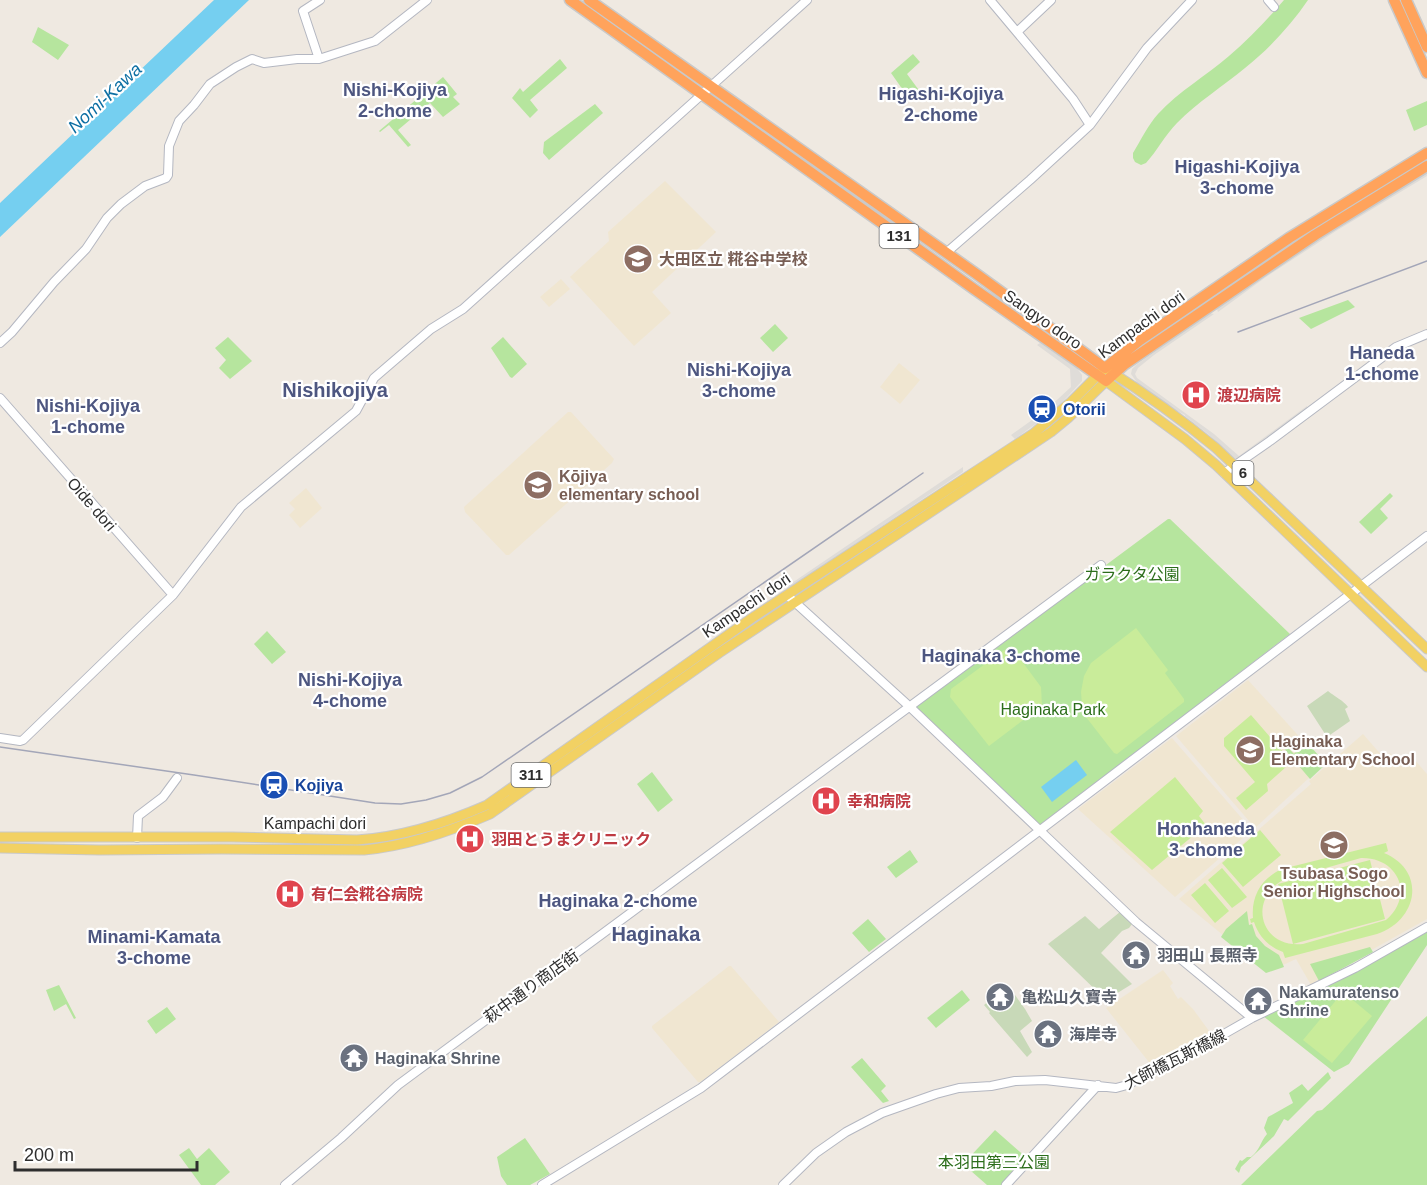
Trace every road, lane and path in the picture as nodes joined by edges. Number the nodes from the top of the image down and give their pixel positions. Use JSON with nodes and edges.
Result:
{"nodes":[{"id":1,"x":320,"y":0,"type":"edge"},
{"id":2,"x":427,"y":0,"type":"edge"},
{"id":3,"x":570,"y":0,"type":"edge"},
{"id":4,"x":588,"y":0,"type":"edge"},
{"id":5,"x":807,"y":0,"type":"edge"},
{"id":6,"x":990,"y":0,"type":"edge"},
{"id":7,"x":1051,"y":0,"type":"edge"},
{"id":8,"x":1192,"y":0,"type":"edge"},
{"id":9,"x":1394,"y":0,"type":"edge"},
{"id":10,"x":1401,"y":0,"type":"edge"},
{"id":11,"x":1406,"y":0,"type":"edge"},
{"id":12,"x":1412,"y":0,"type":"edge"},
{"id":13,"x":1017,"y":32,"type":"junction"},
{"id":14,"x":1427,"y":35,"type":"edge"},
{"id":15,"x":1427,"y":47,"type":"edge"},
{"id":16,"x":319,"y":59,"type":"junction"},
{"id":17,"x":1427,"y":59,"type":"edge"},
{"id":18,"x":1427,"y":73,"type":"edge"},
{"id":19,"x":711,"y":86,"type":"junction"},
{"id":20,"x":701,"y":95,"type":"junction"},
{"id":21,"x":1090,"y":125,"type":"junction"},
{"id":22,"x":1427,"y":153,"type":"edge"},
{"id":23,"x":1427,"y":166,"type":"edge"},
{"id":24,"x":946,"y":253,"type":"junction"},
{"id":25,"x":1427,"y":334,"type":"edge"},
{"id":26,"x":0,"y":343,"type":"edge"},
{"id":27,"x":1106,"y":375,"type":"junction"},
{"id":28,"x":0,"y":398,"type":"edge"},
{"id":29,"x":1235,"y":466,"type":"junction"},
{"id":30,"x":1224,"y":473,"type":"junction"},
{"id":31,"x":1427,"y":536,"type":"edge"},
{"id":32,"x":1101,"y":565,"type":"dead end"},
{"id":33,"x":1361,"y":586,"type":"junction"},
{"id":34,"x":1351,"y":594,"type":"junction"},
{"id":35,"x":173,"y":596,"type":"junction"},
{"id":36,"x":791,"y":599,"type":"junction"},
{"id":37,"x":1427,"y":649,"type":"edge"},
{"id":38,"x":1427,"y":667,"type":"edge"},
{"id":39,"x":910,"y":707,"type":"junction"},
{"id":40,"x":0,"y":738,"type":"edge"},
{"id":41,"x":177,"y":778,"type":"dead end"},
{"id":42,"x":1040,"y":831,"type":"junction"},
{"id":43,"x":0,"y":837,"type":"edge"},
{"id":44,"x":137,"y":838,"type":"junction"},
{"id":45,"x":0,"y":848,"type":"edge"},
{"id":46,"x":1427,"y":927,"type":"edge"},
{"id":47,"x":1252,"y":1018,"type":"junction"},
{"id":48,"x":1098,"y":1085,"type":"junction"},
{"id":49,"x":285,"y":1185,"type":"edge"},
{"id":50,"x":542,"y":1185,"type":"edge"},
{"id":51,"x":783,"y":1185,"type":"edge"},
{"id":52,"x":1006,"y":1185,"type":"edge"}],
"edges":[{"from":1,"to":16,"type":"street"},
{"from":2,"to":16,"type":"street"},
{"from":3,"to":20,"type":"highway","number":"131"},
{"from":4,"to":19,"type":"highway","number":"131"},
{"from":5,"to":19,"type":"street"},
{"from":6,"to":13,"type":"street"},
{"from":7,"to":13,"type":"street"},
{"from":8,"to":21,"type":"street"},
{"from":9,"to":18,"type":"highway"},
{"from":10,"to":17,"type":"highway"},
{"from":11,"to":15,"type":"highway"},
{"from":12,"to":14,"type":"highway"},
{"from":13,"to":21,"type":"street"},
{"from":16,"to":26,"type":"street"},
{"from":19,"to":20,"type":"street"},
{"from":19,"to":24,"type":"highway","name":"Sangyo doro","number":"131"},
{"from":20,"to":27,"type":"highway","name":"Sangyo doro","number":"131"},
{"from":20,"to":35,"type":"street"},
{"from":21,"to":24,"type":"street"},
{"from":22,"to":27,"type":"highway","name":"Kampachi dori"},
{"from":23,"to":27,"type":"highway","name":"Kampachi dori"},
{"from":24,"to":27,"type":"highway","name":"Sangyo doro","number":"131"},
{"from":25,"to":29,"type":"street"},
{"from":27,"to":29,"type":"main road","name":"Sangyo doro","number":"6"},
{"from":27,"to":30,"type":"main road","name":"Sangyo doro","number":"6"},
{"from":27,"to":36,"type":"main road","name":"Kampachi dori","number":"311"},
{"from":28,"to":35,"type":"street","name":"Oide dori"},
{"from":29,"to":30,"type":"street"},
{"from":29,"to":33,"type":"main road","name":"Sangyo doro","number":"6"},
{"from":30,"to":34,"type":"main road","name":"Sangyo doro","number":"6"},
{"from":31,"to":33,"type":"street"},
{"from":32,"to":39,"type":"street","name":"萩中通り商店街"},
{"from":33,"to":34,"type":"street"},
{"from":33,"to":37,"type":"main road","name":"Sangyo doro","number":"6"},
{"from":34,"to":38,"type":"main road","name":"Sangyo doro","number":"6"},
{"from":34,"to":42,"type":"street"},
{"from":35,"to":40,"type":"street"},
{"from":36,"to":39,"type":"street"},
{"from":36,"to":44,"type":"main road","name":"Kampachi dori","number":"311"},
{"from":36,"to":45,"type":"main road","name":"Kampachi dori","number":"311"},
{"from":39,"to":42,"type":"street"},
{"from":39,"to":49,"type":"street","name":"萩中通り商店街"},
{"from":41,"to":44,"type":"street"},
{"from":42,"to":47,"type":"street"},
{"from":42,"to":50,"type":"street"},
{"from":43,"to":44,"type":"main road","name":"Kampachi dori","number":"311"},
{"from":46,"to":47,"type":"street","name":"大師橋瓦斯橋線"},
{"from":47,"to":48,"type":"street","name":"大師橋瓦斯橋線"},
{"from":48,"to":51,"type":"street","name":"大師橋瓦斯橋線"},
{"from":48,"to":52,"type":"street"}]}
